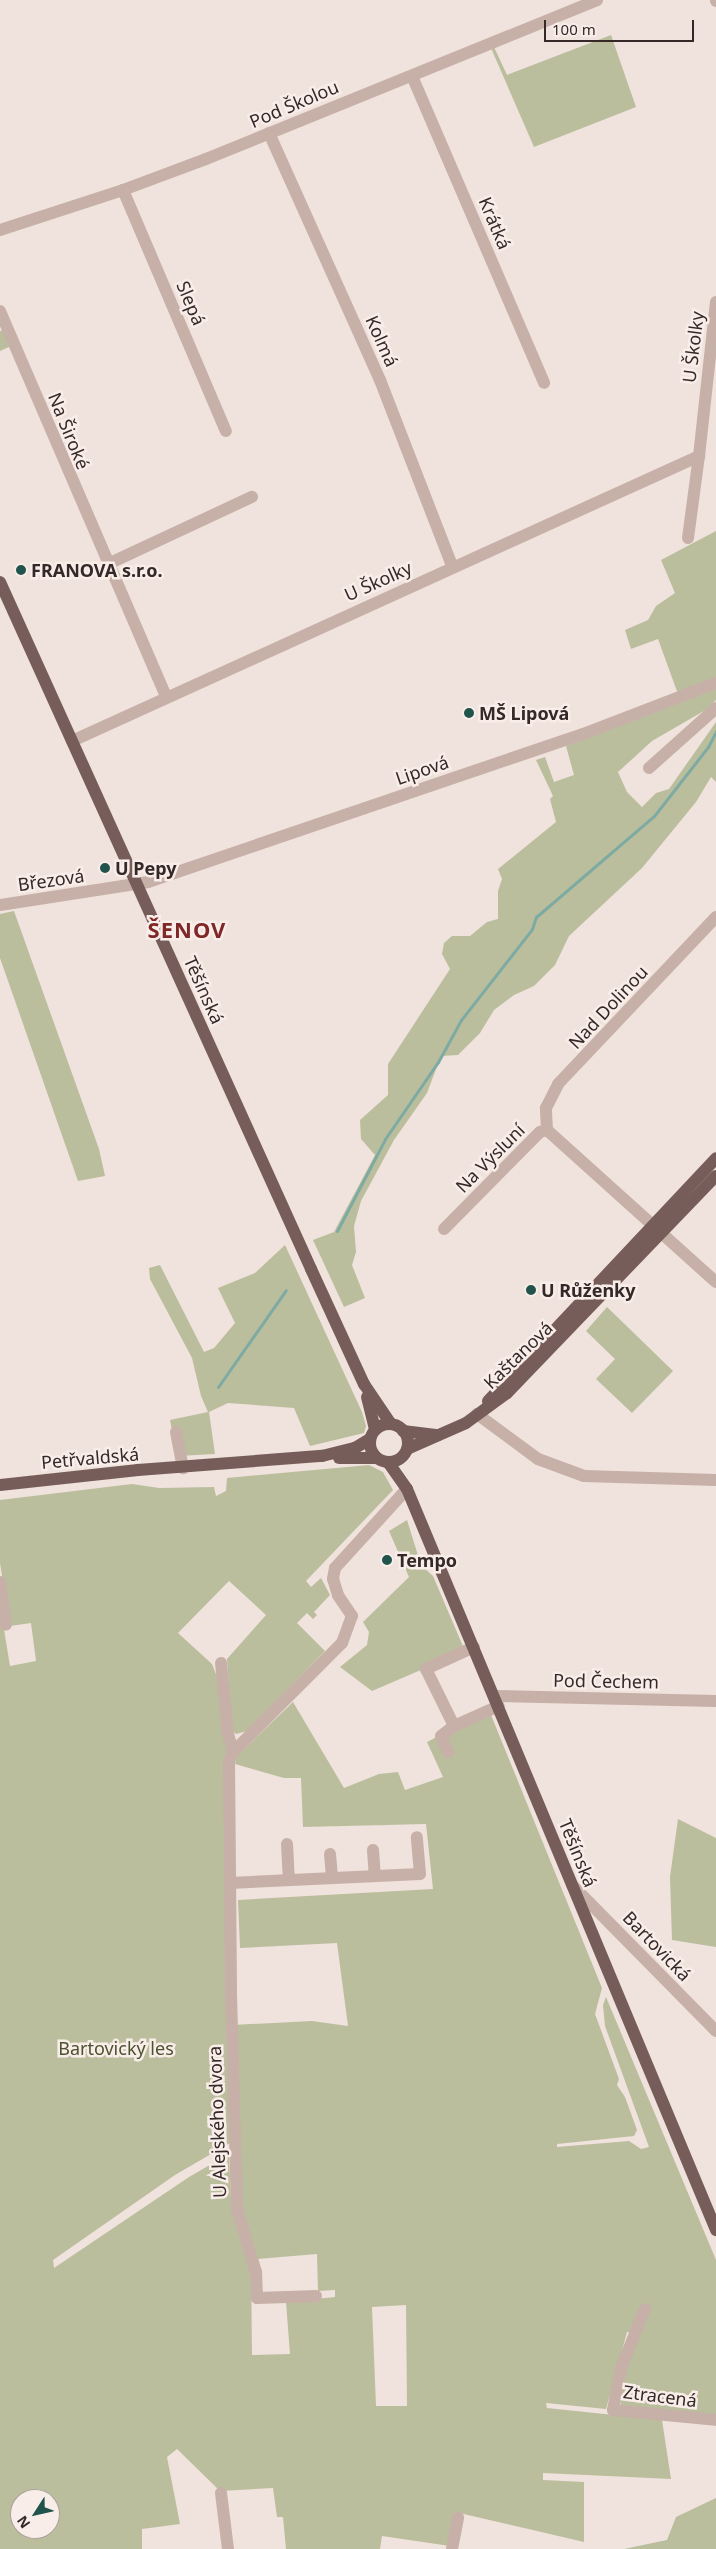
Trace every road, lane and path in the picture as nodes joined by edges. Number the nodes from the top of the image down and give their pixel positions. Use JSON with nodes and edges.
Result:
{"nodes":[{"id":1,"x":597,"y":0,"type":"edge"},
{"id":2,"x":412,"y":76,"type":"junction"},
{"id":3,"x":269,"y":133,"type":"junction"},
{"id":4,"x":123,"y":190,"type":"junction"},
{"id":5,"x":0,"y":230,"type":"edge"},
{"id":6,"x":716,"y":302,"type":"edge"},
{"id":7,"x":0,"y":312,"type":"edge"},
{"id":8,"x":544,"y":383,"type":"dead end"},
{"id":9,"x":226,"y":430,"type":"dead end"},
{"id":10,"x":699,"y":456,"type":"junction"},
{"id":11,"x":252,"y":497,"type":"dead end"},
{"id":12,"x":688,"y":538,"type":"dead end"},
{"id":13,"x":108,"y":564,"type":"junction"},
{"id":14,"x":452,"y":566,"type":"junction"},
{"id":15,"x":0,"y":582,"type":"edge"},
{"id":16,"x":716,"y":683,"type":"edge"},
{"id":17,"x":166,"y":697,"type":"junction"},
{"id":18,"x":716,"y":708,"type":"edge"},
{"id":19,"x":72,"y":741,"type":"junction"},
{"id":20,"x":649,"y":768,"type":"dead end"},
{"id":21,"x":137,"y":884,"type":"junction"},
{"id":22,"x":0,"y":905,"type":"edge"},
{"id":23,"x":716,"y":917,"type":"edge"},
{"id":24,"x":547,"y":1130,"type":"junction"},
{"id":25,"x":716,"y":1158,"type":"edge"},
{"id":26,"x":716,"y":1176,"type":"edge"},
{"id":27,"x":657,"y":1229,"type":"junction"},
{"id":28,"x":444,"y":1230,"type":"dead end"},
{"id":29,"x":716,"y":1282,"type":"edge"},
{"id":30,"x":364,"y":1384,"type":"junction"},
{"id":31,"x":477,"y":1414,"type":"junction"},
{"id":32,"x":390,"y":1424,"type":"junction"},
{"id":33,"x":403,"y":1431,"type":"junction"},
{"id":34,"x":176,"y":1432,"type":"dead end"},
{"id":35,"x":373,"y":1434,"type":"junction"},
{"id":36,"x":440,"y":1435,"type":"junction"},
{"id":37,"x":405,"y":1453,"type":"junction"},
{"id":38,"x":322,"y":1456,"type":"junction"},
{"id":39,"x":382,"y":1460,"type":"junction"},
{"id":40,"x":183,"y":1468,"type":"junction"},
{"id":41,"x":716,"y":1480,"type":"edge"},
{"id":42,"x":0,"y":1485,"type":"edge"},
{"id":43,"x":407,"y":1489,"type":"junction"},
{"id":44,"x":0,"y":1582,"type":"edge"},
{"id":45,"x":6,"y":1625,"type":"dead end"},
{"id":46,"x":474,"y":1647,"type":"junction"},
{"id":47,"x":221,"y":1663,"type":"dead end"},
{"id":48,"x":496,"y":1701,"type":"junction"},
{"id":49,"x":716,"y":1701,"type":"edge"},
{"id":50,"x":454,"y":1726,"type":"junction"},
{"id":51,"x":234,"y":1752,"type":"junction"},
{"id":52,"x":448,"y":1752,"type":"dead end"},
{"id":53,"x":417,"y":1837,"type":"dead end"},
{"id":54,"x":286,"y":1844,"type":"dead end"},
{"id":55,"x":372,"y":1850,"type":"dead end"},
{"id":56,"x":330,"y":1854,"type":"dead end"},
{"id":57,"x":375,"y":1876,"type":"junction"},
{"id":58,"x":332,"y":1878,"type":"junction"},
{"id":59,"x":289,"y":1880,"type":"junction"},
{"id":60,"x":230,"y":1883,"type":"junction"},
{"id":61,"x":572,"y":1885,"type":"junction"},
{"id":62,"x":716,"y":2031,"type":"edge"},
{"id":63,"x":716,"y":2230,"type":"edge"},
{"id":64,"x":316,"y":2296,"type":"dead end"},
{"id":65,"x":645,"y":2309,"type":"dead end"},
{"id":66,"x":716,"y":2420,"type":"edge"},
{"id":67,"x":221,"y":2493,"type":"dead end"},
{"id":68,"x":458,"y":2518,"type":"dead end"},
{"id":69,"x":228,"y":2549,"type":"edge"},
{"id":70,"x":452,"y":2549,"type":"edge"}],
"edges":[{"from":1,"to":2,"type":"street","name":"Pod Školou"},
{"from":2,"to":3,"type":"street","name":"Pod Školou"},
{"from":2,"to":8,"type":"street","name":"Krátká"},
{"from":3,"to":4,"type":"street","name":"Pod Školou"},
{"from":3,"to":14,"type":"street","name":"Kolmá"},
{"from":4,"to":5,"type":"street","name":"Pod Školou"},
{"from":4,"to":9,"type":"street","name":"Slepá"},
{"from":6,"to":10,"type":"street","name":"U Školky"},
{"from":7,"to":13,"type":"street","name":"Na Široké"},
{"from":10,"to":12,"type":"street","name":"U Školky"},
{"from":10,"to":14,"type":"street","name":"U Školky"},
{"from":11,"to":13,"type":"street"},
{"from":13,"to":17,"type":"street","name":"Na Široké"},
{"from":14,"to":17,"type":"street","name":"U Školky"},
{"from":15,"to":19,"type":"main road","name":"Těšínská"},
{"from":16,"to":21,"type":"street","name":"Lipová"},
{"from":17,"to":19,"type":"street","name":"U Školky"},
{"from":18,"to":20,"type":"street"},
{"from":19,"to":21,"type":"main road","name":"Těšínská"},
{"from":21,"to":22,"type":"street","name":"Březová"},
{"from":21,"to":30,"type":"main road","name":"Těšínská"},
{"from":23,"to":24,"type":"street","name":"Nad Dolinou"},
{"from":24,"to":27,"type":"street","name":"Na Výsluní"},
{"from":24,"to":28,"type":"street","name":"Na Výsluní"},
{"from":25,"to":27,"type":"main road","name":"Kaštanová"},
{"from":26,"to":27,"type":"main road","name":"Kaštanová"},
{"from":27,"to":29,"type":"street","name":"Na Výsluní"},
{"from":27,"to":31,"type":"main road","name":"Kaštanová"},
{"from":30,"to":32,"type":"main road","name":"Těšínská"},
{"from":30,"to":35,"type":"main road","name":"Těšínská"},
{"from":31,"to":36,"type":"main road","name":"Kaštanová"},
{"from":31,"to":41,"type":"street"},
{"from":32,"to":33,"type":"main road"},
{"from":32,"to":35,"type":"main road"},
{"from":33,"to":36,"type":"main road"},
{"from":33,"to":37,"type":"main road"},
{"from":34,"to":40,"type":"street"},
{"from":35,"to":38,"type":"main road","name":"Petřvaldská"},
{"from":35,"to":39,"type":"main road"},
{"from":36,"to":37,"type":"main road","name":"Kaštanová"},
{"from":37,"to":39,"type":"main road"},
{"from":37,"to":43,"type":"main road","name":"Těšínská"},
{"from":38,"to":39,"type":"main road","name":"Petřvaldská"},
{"from":38,"to":40,"type":"main road","name":"Petřvaldská"},
{"from":39,"to":43,"type":"main road","name":"Těšínská"},
{"from":40,"to":42,"type":"main road","name":"Petřvaldská"},
{"from":43,"to":46,"type":"main road","name":"Těšínská"},
{"from":43,"to":51,"type":"street"},
{"from":44,"to":45,"type":"street"},
{"from":46,"to":48,"type":"main road","name":"Těšínská"},
{"from":46,"to":50,"type":"street"},
{"from":47,"to":51,"type":"street","name":"U Alejského dvora"},
{"from":48,"to":49,"type":"street","name":"Pod Čechem"},
{"from":48,"to":50,"type":"street"},
{"from":48,"to":61,"type":"main road","name":"Těšínská"},
{"from":50,"to":52,"type":"street"},
{"from":51,"to":60,"type":"street","name":"U Alejského dvora"},
{"from":53,"to":57,"type":"street"},
{"from":54,"to":59,"type":"street"},
{"from":55,"to":57,"type":"street"},
{"from":56,"to":58,"type":"street"},
{"from":57,"to":58,"type":"street"},
{"from":58,"to":59,"type":"street"},
{"from":59,"to":60,"type":"street"},
{"from":60,"to":64,"type":"street","name":"U Alejského dvora"},
{"from":61,"to":62,"type":"street","name":"Bartovická"},
{"from":61,"to":63,"type":"main road","name":"Těšínská"},
{"from":65,"to":66,"type":"street","name":"Ztracená"},
{"from":67,"to":69,"type":"street"},
{"from":68,"to":70,"type":"street"}]}
